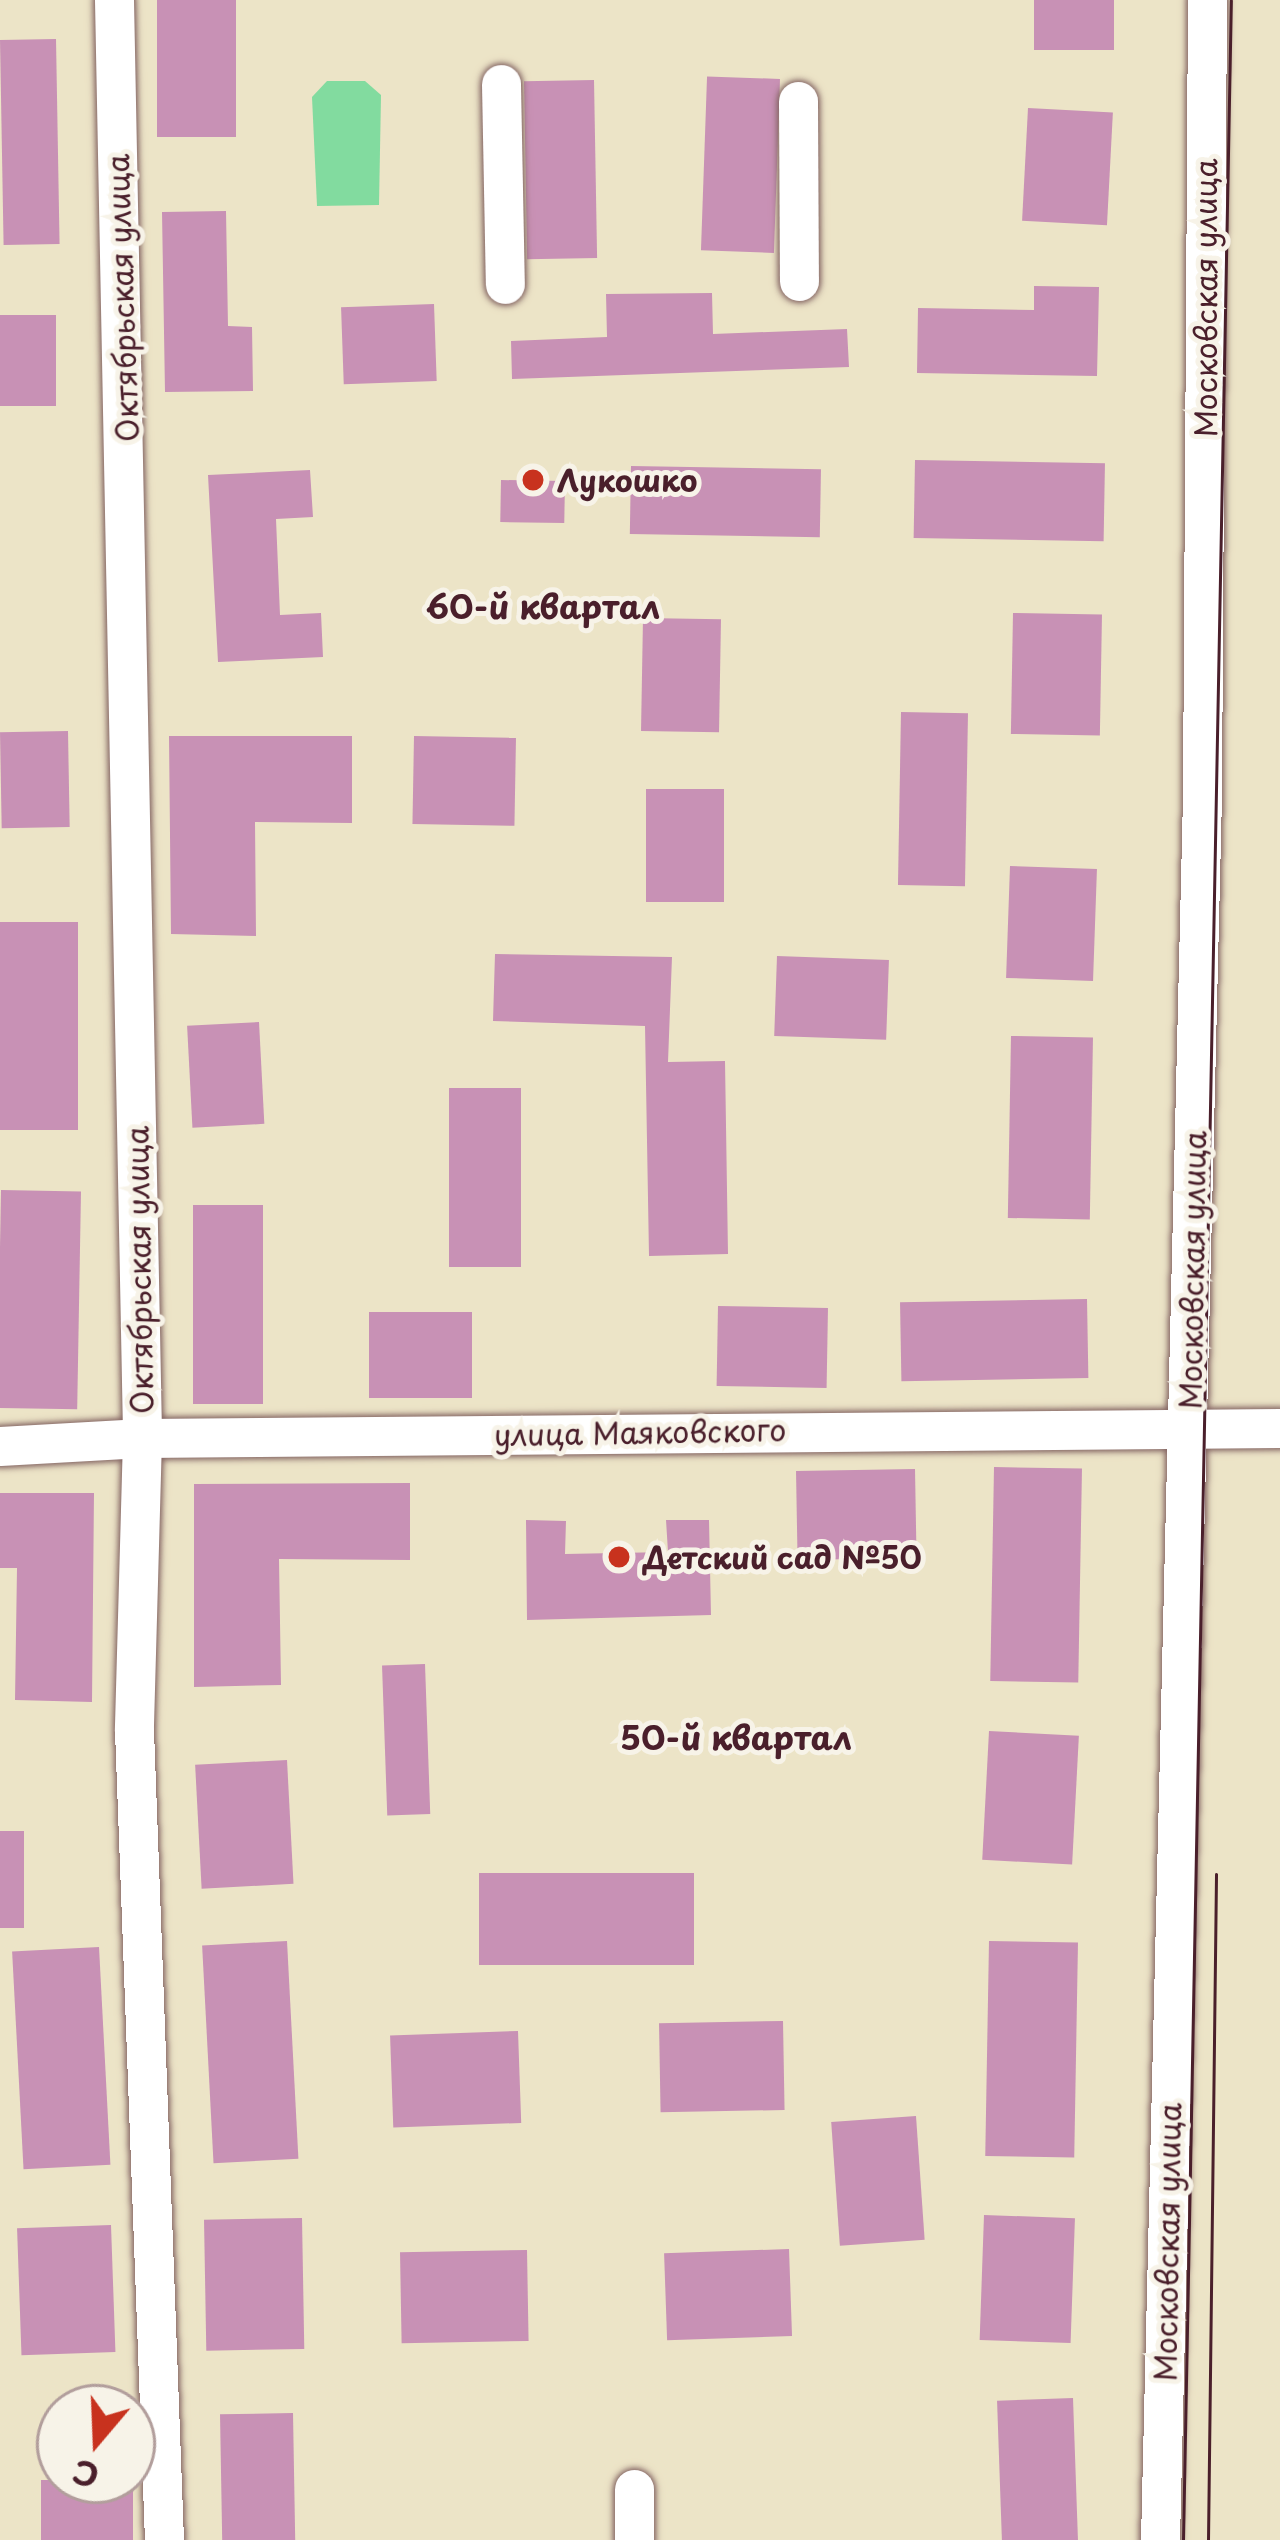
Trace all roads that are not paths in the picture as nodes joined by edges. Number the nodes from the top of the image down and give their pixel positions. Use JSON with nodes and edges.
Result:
{"nodes":[{"id":1,"x":114,"y":0,"type":"edge"},
{"id":2,"x":1207,"y":0,"type":"edge"},
{"id":3,"x":501,"y":84,"type":"dead end"},
{"id":4,"x":798,"y":101,"type":"dead end"},
{"id":5,"x":799,"y":281,"type":"dead end"},
{"id":6,"x":505,"y":284,"type":"dead end"},
{"id":7,"x":1188,"y":1426,"type":"junction"},
{"id":8,"x":1280,"y":1428,"type":"edge"},
{"id":9,"x":142,"y":1438,"type":"junction"},
{"id":10,"x":0,"y":1446,"type":"edge"},
{"id":11,"x":634,"y":2489,"type":"dead end"},
{"id":12,"x":164,"y":2540,"type":"edge"},
{"id":13,"x":634,"y":2540,"type":"edge"},
{"id":14,"x":1160,"y":2540,"type":"edge"}],
"edges":[{"from":1,"to":9,"type":"street","name":"Октябрьская улица"},
{"from":2,"to":7,"type":"street","name":"Московская улица"},
{"from":3,"to":6,"type":"street"},
{"from":4,"to":5,"type":"street"},
{"from":7,"to":8,"type":"street","name":"улица Маяковского"},
{"from":7,"to":9,"type":"street","name":"улица Маяковского"},
{"from":7,"to":14,"type":"street","name":"Московская улица"},
{"from":9,"to":10,"type":"street","name":"улица Маяковского"},
{"from":9,"to":12,"type":"street","name":"Октябрьская улица"},
{"from":11,"to":13,"type":"street"}]}
